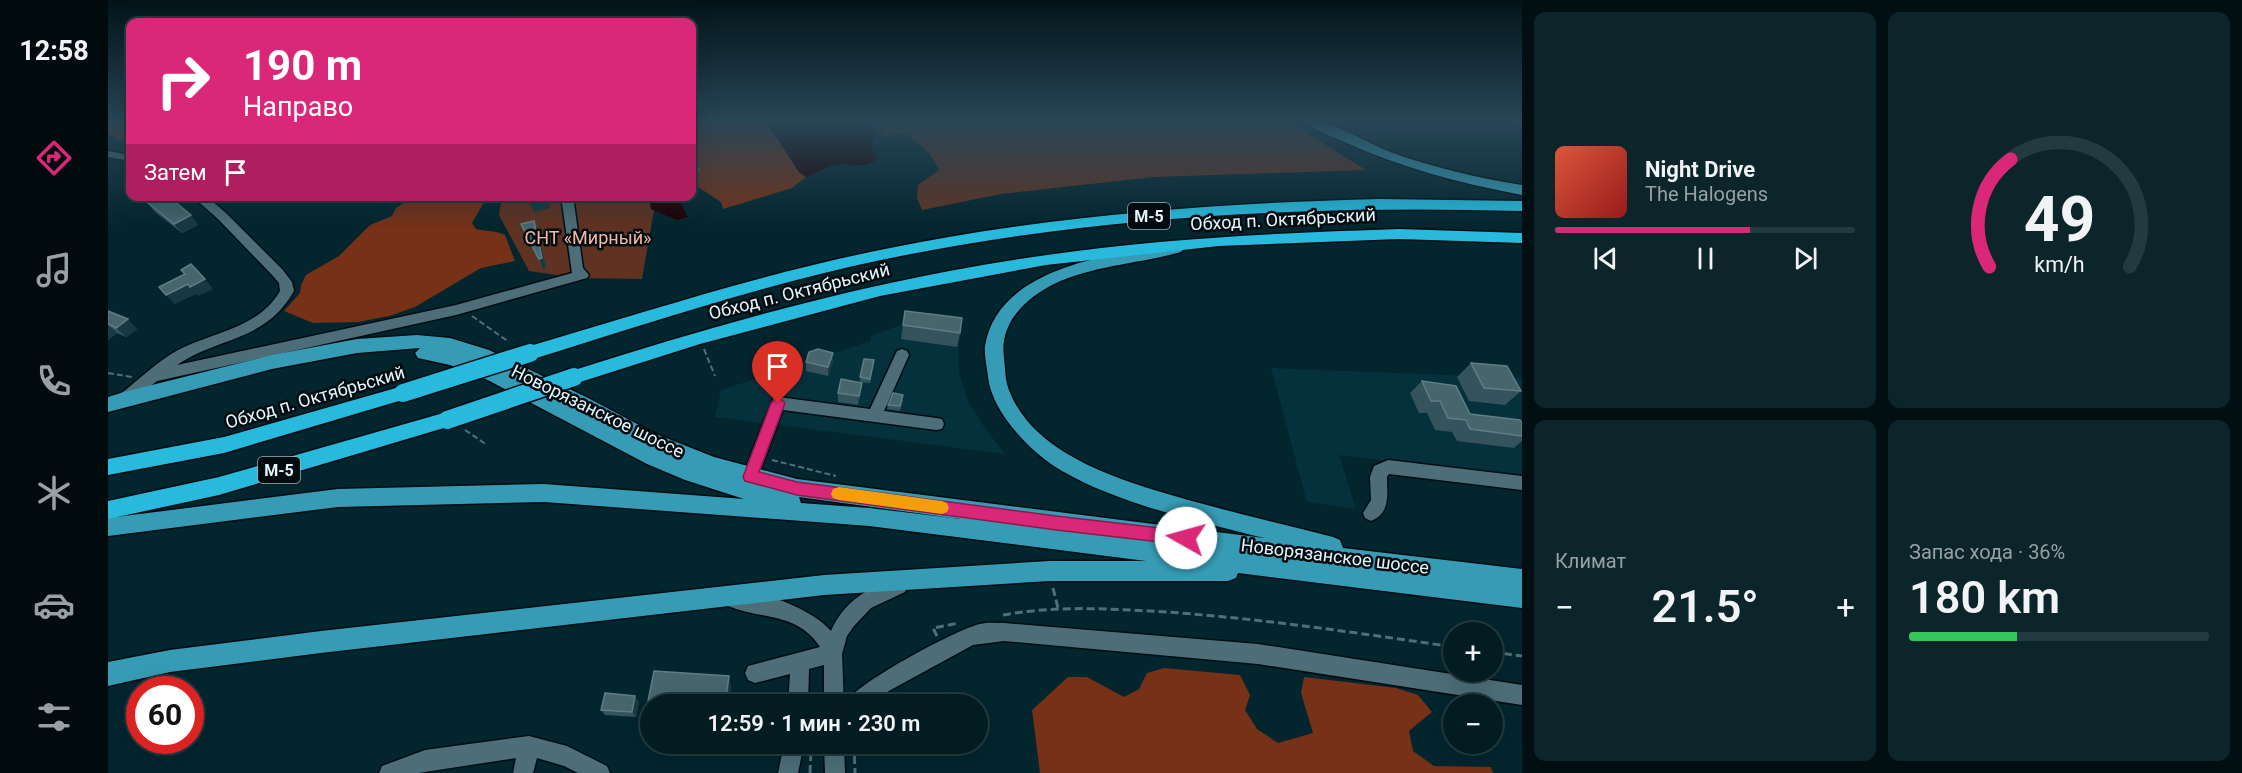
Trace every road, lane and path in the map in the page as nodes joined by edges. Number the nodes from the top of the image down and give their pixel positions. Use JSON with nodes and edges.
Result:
{"nodes":[{"id":1,"x":697,"y":156,"type":"edge"},
{"id":2,"x":1384,"y":156,"type":"edge"},
{"id":3,"x":699,"y":172,"type":"dead end"},
{"id":4,"x":1522,"y":190,"type":"edge"},
{"id":5,"x":204,"y":201,"type":"edge"},
{"id":6,"x":568,"y":201,"type":"edge"},
{"id":7,"x":1522,"y":206,"type":"edge"},
{"id":8,"x":1522,"y":238,"type":"edge"},
{"id":9,"x":1203,"y":243,"type":"junction"},
{"id":10,"x":485,"y":326,"type":"dead end"},
{"id":11,"x":699,"y":338,"type":"junction"},
{"id":12,"x":530,"y":354,"type":"junction"},
{"id":13,"x":902,"y":355,"type":"dead end"},
{"id":14,"x":108,"y":373,"type":"edge"},
{"id":15,"x":152,"y":376,"type":"junction"},
{"id":16,"x":715,"y":376,"type":"dead end"},
{"id":17,"x":113,"y":401,"type":"edge"},
{"id":18,"x":108,"y":414,"type":"edge"},
{"id":19,"x":874,"y":416,"type":"junction"},
{"id":20,"x":447,"y":420,"type":"junction"},
{"id":21,"x":936,"y":423,"type":"dead end"},
{"id":22,"x":487,"y":445,"type":"dead end"},
{"id":23,"x":108,"y":467,"type":"edge"},
{"id":24,"x":750,"y":477,"type":"junction"},
{"id":25,"x":1522,"y":483,"type":"edge"},
{"id":26,"x":108,"y":510,"type":"edge"},
{"id":27,"x":1371,"y":513,"type":"dead end"},
{"id":28,"x":869,"y":517,"type":"junction"},
{"id":29,"x":108,"y":527,"type":"edge"},
{"id":30,"x":1401,"y":564,"type":"junction"},
{"id":31,"x":1307,"y":572,"type":"junction"},
{"id":32,"x":934,"y":578,"type":"junction"},
{"id":33,"x":1522,"y":579,"type":"edge"},
{"id":34,"x":1052,"y":582,"type":"dead end"},
{"id":35,"x":718,"y":598,"type":"junction"},
{"id":36,"x":1522,"y":598,"type":"edge"},
{"id":37,"x":1058,"y":608,"type":"junction"},
{"id":38,"x":995,"y":617,"type":"dead end"},
{"id":39,"x":1443,"y":645,"type":"edge"},
{"id":40,"x":1503,"y":653,"type":"edge"},
{"id":41,"x":832,"y":654,"type":"junction"},
{"id":42,"x":1522,"y":656,"type":"edge"},
{"id":43,"x":800,"y":662,"type":"junction"},
{"id":44,"x":108,"y":674,"type":"edge"},
{"id":45,"x":755,"y":674,"type":"dead end"},
{"id":46,"x":799,"y":694,"type":"edge"},
{"id":47,"x":834,"y":694,"type":"edge"},
{"id":48,"x":868,"y":694,"type":"edge"},
{"id":49,"x":1522,"y":695,"type":"edge"},
{"id":50,"x":529,"y":746,"type":"junction"},
{"id":51,"x":792,"y":754,"type":"edge"},
{"id":52,"x":811,"y":754,"type":"edge"},
{"id":53,"x":834,"y":754,"type":"edge"},
{"id":54,"x":854,"y":754,"type":"edge"},
{"id":55,"x":389,"y":773,"type":"edge"},
{"id":56,"x":523,"y":773,"type":"edge"},
{"id":57,"x":600,"y":773,"type":"edge"},
{"id":58,"x":788,"y":773,"type":"edge"},
{"id":59,"x":810,"y":773,"type":"edge"},
{"id":60,"x":835,"y":773,"type":"edge"},
{"id":61,"x":855,"y":773,"type":"edge"}],
"edges":[{"from":1,"to":3,"type":"path"},
{"from":2,"to":4,"type":"main road"},
{"from":5,"to":15,"type":"street"},
{"from":6,"to":15,"type":"street"},
{"from":7,"to":12,"type":"highway","name":"Обход п. Октябрьский","number":"М-5"},
{"from":8,"to":9,"type":"highway","name":"Обход п. Октябрьский","number":"М-5"},
{"from":9,"to":11,"type":"highway","name":"Обход п. Октябрьский","number":"М-5"},
{"from":9,"to":30,"type":"main road"},
{"from":10,"to":12,"type":"path"},
{"from":11,"to":16,"type":"path"},
{"from":11,"to":20,"type":"highway","name":"Обход п. Октябрьский","number":"М-5","bridge":true},
{"from":12,"to":23,"type":"highway","name":"Обход п. Октябрьский","number":"М-5","bridge":true},
{"from":13,"to":19,"type":"street"},
{"from":14,"to":15,"type":"path"},
{"from":15,"to":17,"type":"street"},
{"from":17,"to":24,"type":"main road","name":"Новорязанское шоссе"},
{"from":18,"to":28,"type":"main road"},
{"from":19,"to":21,"type":"street"},
{"from":19,"to":24,"type":"street"},
{"from":20,"to":22,"type":"path"},
{"from":20,"to":26,"type":"highway","name":"Обход п. Октябрьский","number":"М-5"},
{"from":24,"to":30,"type":"main road","name":"Новорязанское шоссе"},
{"from":25,"to":27,"type":"street"},
{"from":28,"to":29,"type":"main road"},
{"from":28,"to":31,"type":"main road","name":"Новорязанское шоссе"},
{"from":30,"to":33,"type":"main road","name":"Новорязанское шоссе"},
{"from":31,"to":32,"type":"main road"},
{"from":31,"to":36,"type":"main road","name":"Новорязанское шоссе"},
{"from":32,"to":35,"type":"main road"},
{"from":32,"to":41,"type":"street"},
{"from":34,"to":37,"type":"path"},
{"from":35,"to":41,"type":"street"},
{"from":35,"to":44,"type":"main road"},
{"from":37,"to":38,"type":"path"},
{"from":37,"to":39,"type":"path"},
{"from":40,"to":42,"type":"path"},
{"from":41,"to":43,"type":"street"},
{"from":41,"to":47,"type":"street"},
{"from":43,"to":45,"type":"street"},
{"from":43,"to":46,"type":"street"},
{"from":48,"to":49,"type":"street"},
{"from":50,"to":55,"type":"street"},
{"from":50,"to":56,"type":"street"},
{"from":50,"to":57,"type":"street"},
{"from":51,"to":58,"type":"street"},
{"from":52,"to":59,"type":"path"},
{"from":53,"to":60,"type":"street"},
{"from":54,"to":61,"type":"path"}]}
